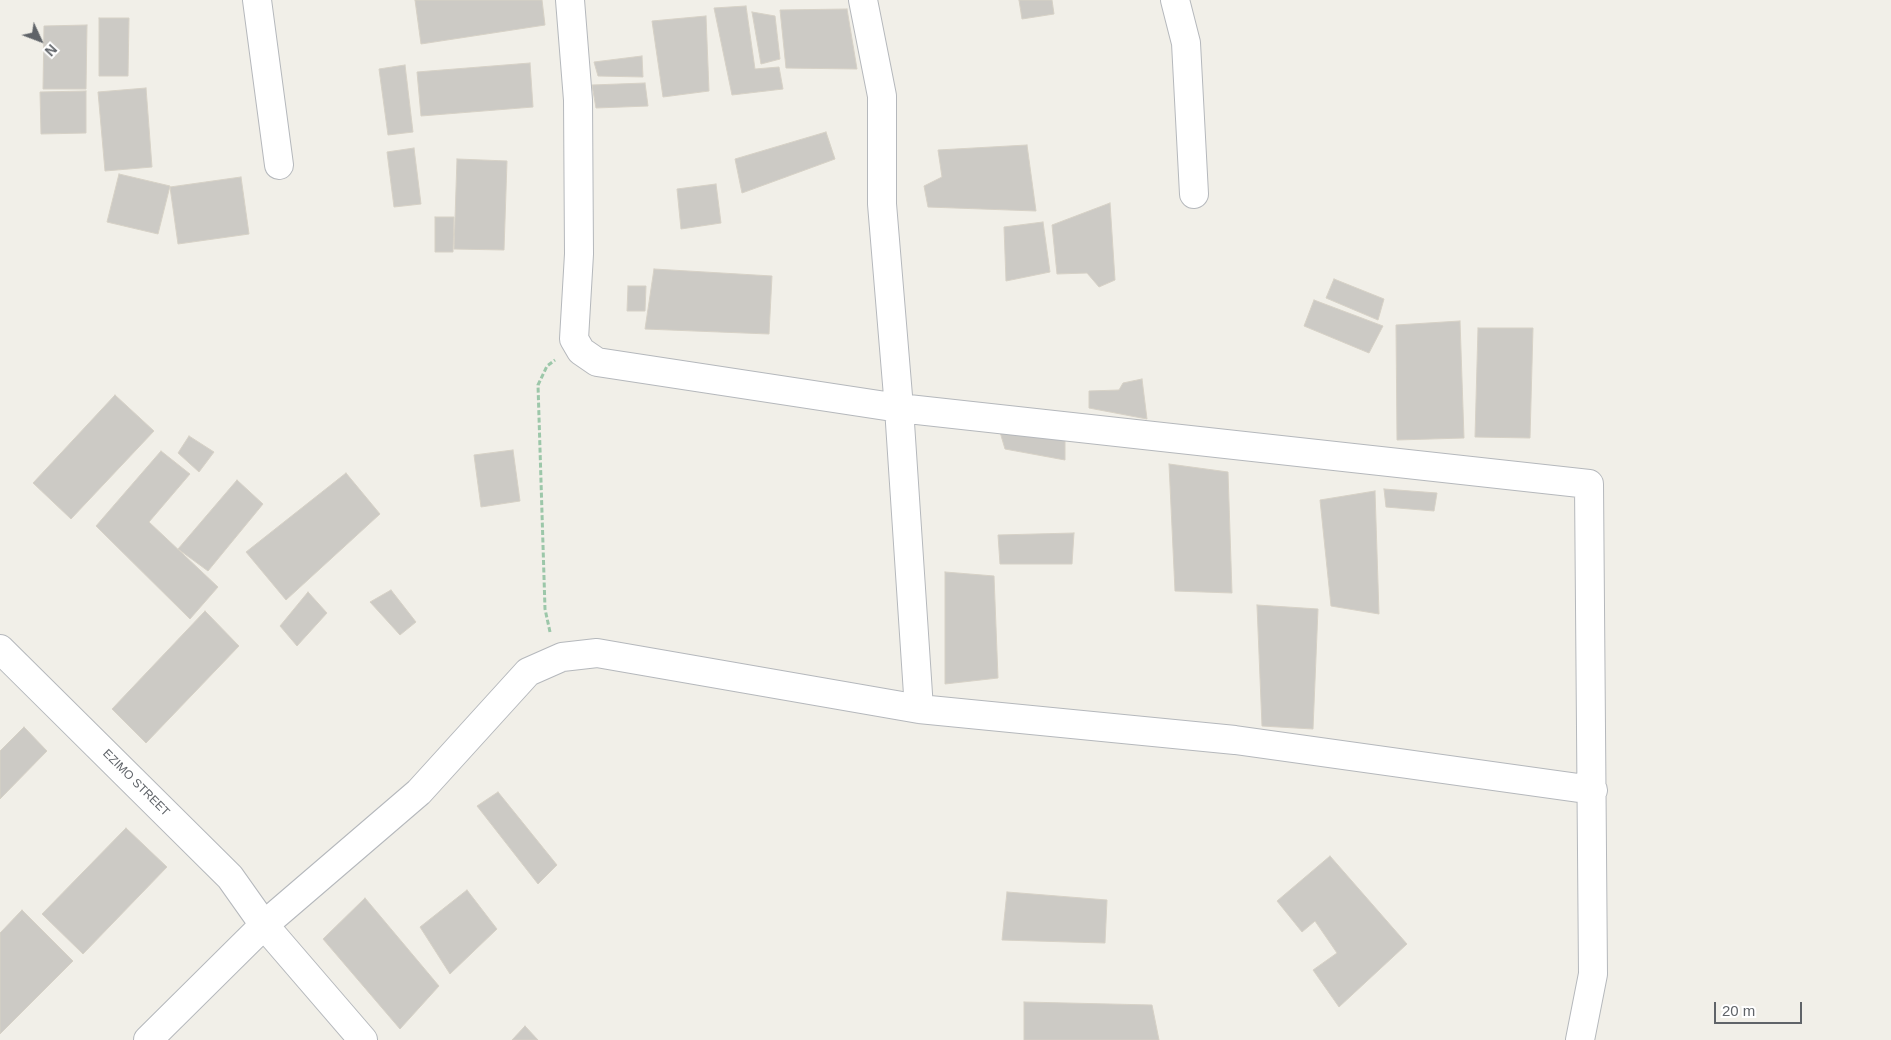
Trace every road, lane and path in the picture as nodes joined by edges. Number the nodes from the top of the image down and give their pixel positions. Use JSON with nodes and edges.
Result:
{"nodes":[{"id":1,"x":257,"y":0,"type":"edge"},
{"id":2,"x":570,"y":0,"type":"edge"},
{"id":3,"x":863,"y":0,"type":"edge"},
{"id":4,"x":1175,"y":0,"type":"edge"},
{"id":5,"x":279,"y":164,"type":"dead end"},
{"id":6,"x":1194,"y":194,"type":"dead end"},
{"id":7,"x":576,"y":344,"type":"junction"},
{"id":8,"x":899,"y":408,"type":"junction"},
{"id":9,"x":0,"y":649,"type":"edge"},
{"id":10,"x":556,"y":660,"type":"junction"},
{"id":11,"x":919,"y":709,"type":"junction"},
{"id":12,"x":1593,"y":790,"type":"junction"},
{"id":13,"x":264,"y":925,"type":"junction"},
{"id":14,"x":148,"y":1040,"type":"edge"},
{"id":15,"x":363,"y":1040,"type":"edge"},
{"id":16,"x":1580,"y":1040,"type":"edge"}],
"edges":[{"from":1,"to":5,"type":"street"},
{"from":2,"to":7,"type":"street"},
{"from":3,"to":8,"type":"street"},
{"from":4,"to":6,"type":"street"},
{"from":7,"to":8,"type":"street"},
{"from":7,"to":10,"type":"path"},
{"from":8,"to":11,"type":"street"},
{"from":8,"to":12,"type":"street"},
{"from":9,"to":13,"type":"street","name":"EZIMO STREET"},
{"from":10,"to":11,"type":"street"},
{"from":10,"to":13,"type":"street"},
{"from":11,"to":12,"type":"street"},
{"from":12,"to":16,"type":"street"},
{"from":13,"to":14,"type":"street"},
{"from":13,"to":15,"type":"street","name":"EZIMO STREET"}]}
